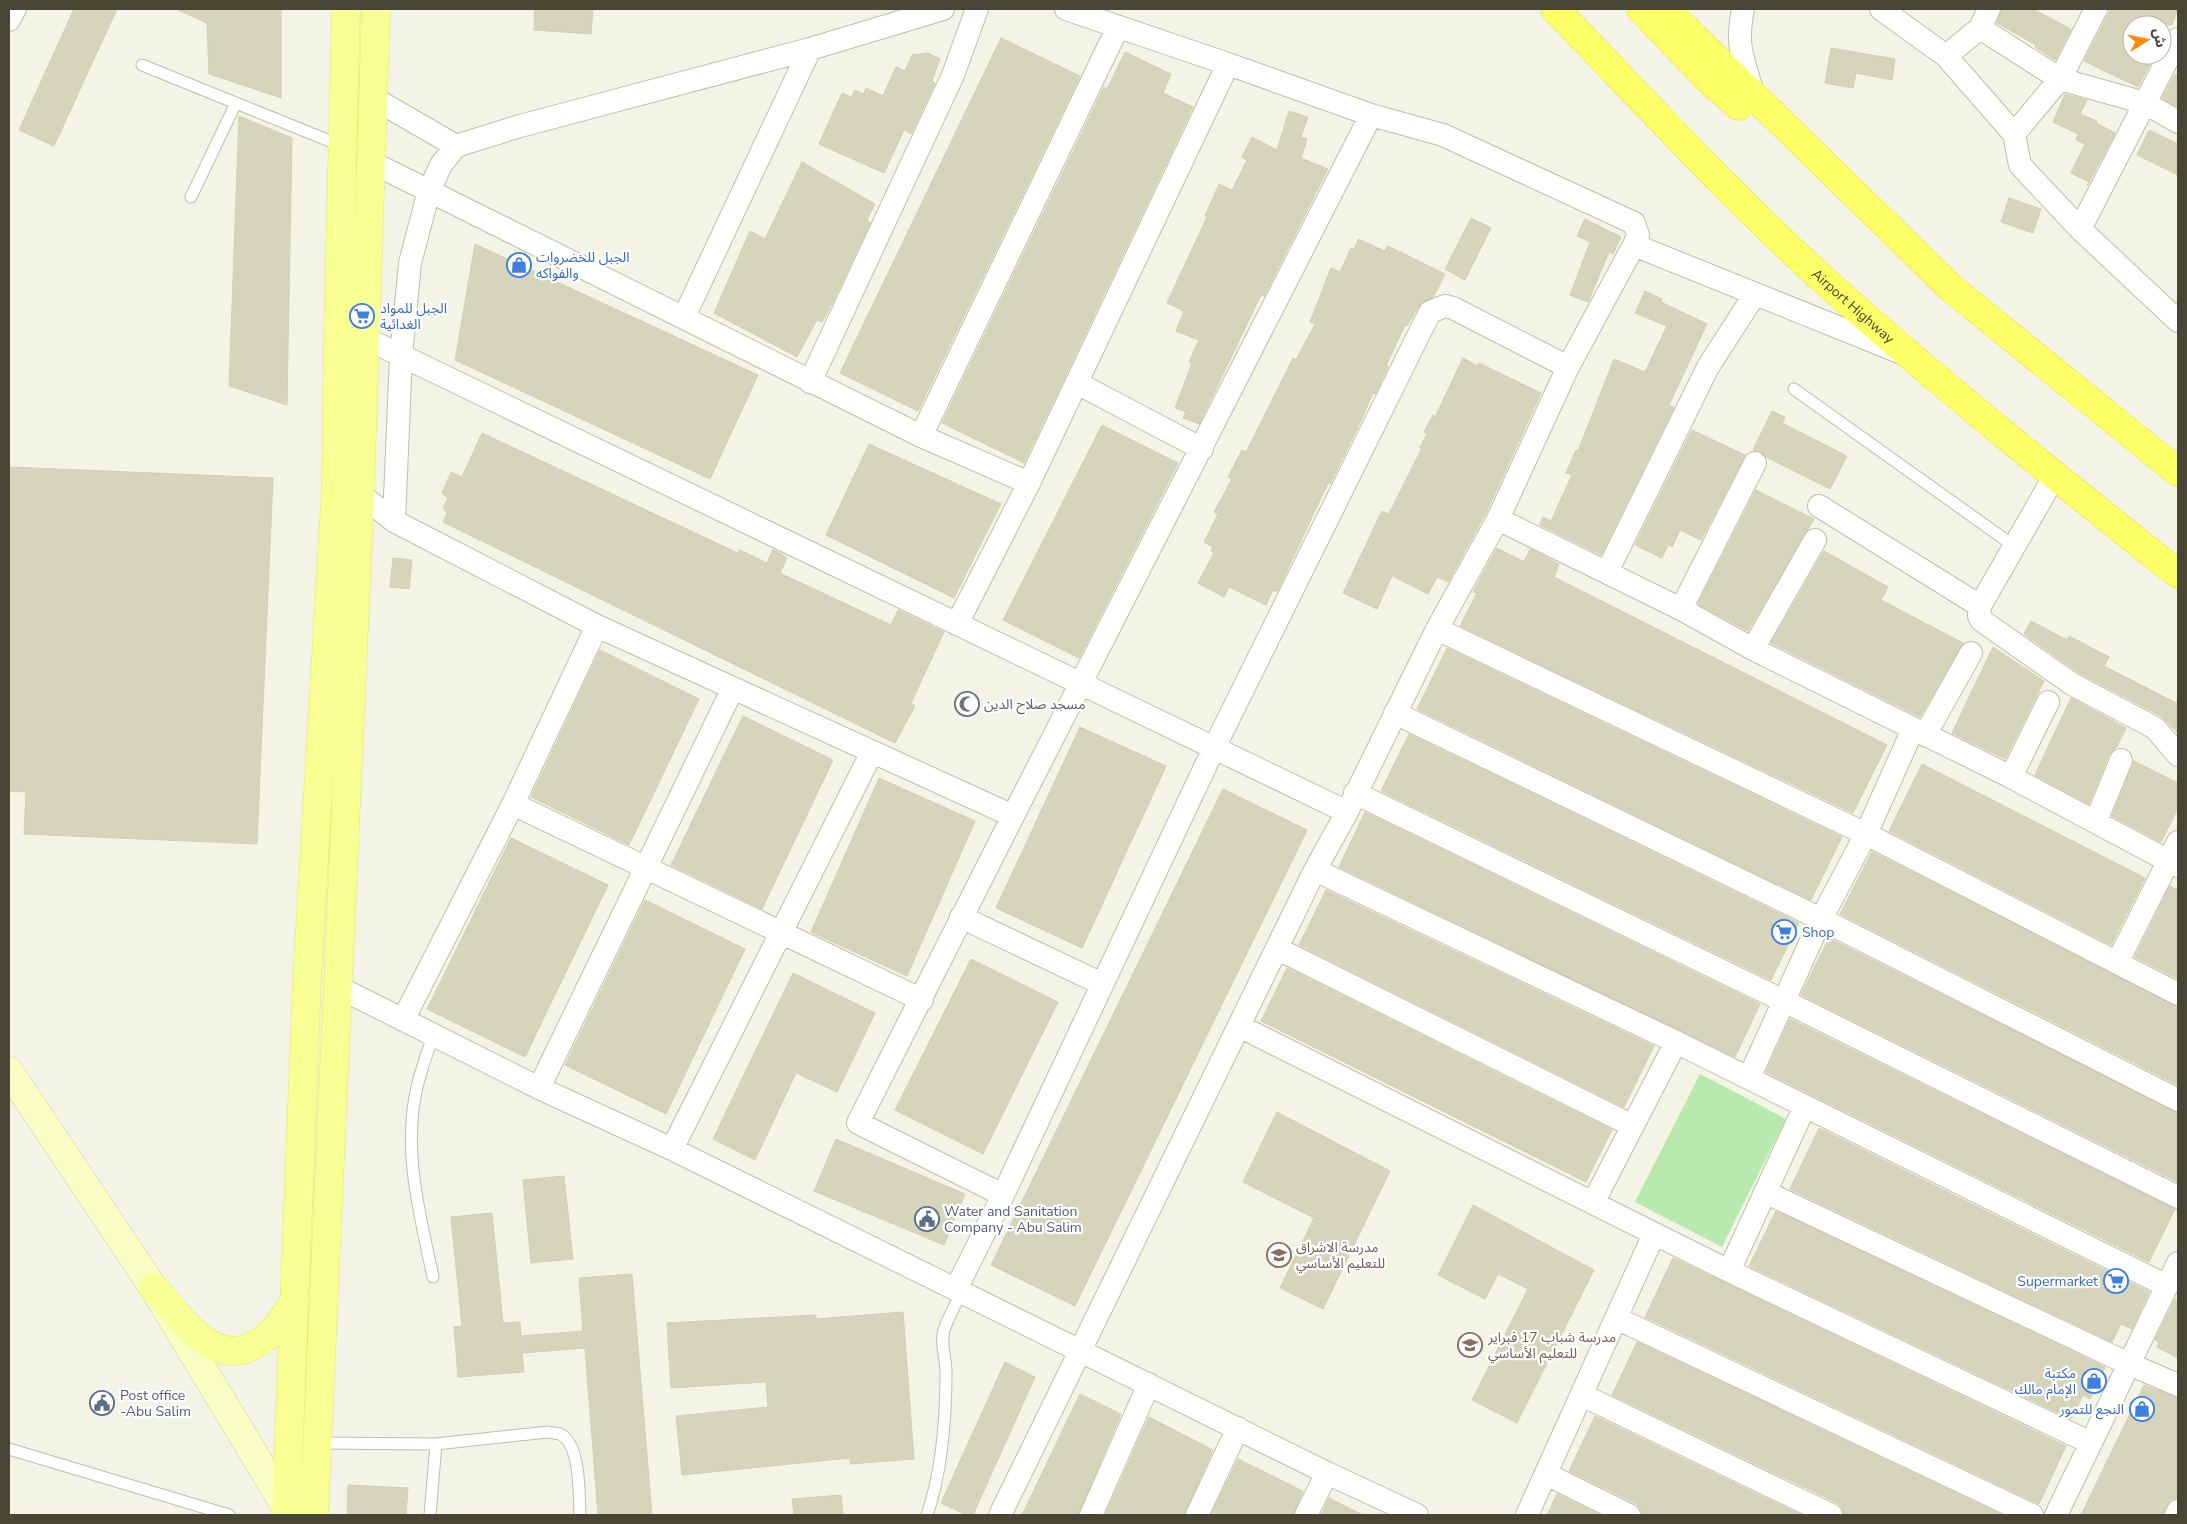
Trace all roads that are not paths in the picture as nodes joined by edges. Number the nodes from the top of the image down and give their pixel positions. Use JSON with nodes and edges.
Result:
{"nodes":[{"id":1,"x":15,"y":9,"type":"edge"},
{"id":2,"x":346,"y":9,"type":"edge"},
{"id":3,"x":376,"y":9,"type":"edge"},
{"id":4,"x":943,"y":9,"type":"edge"},
{"id":5,"x":977,"y":9,"type":"edge"},
{"id":6,"x":1066,"y":9,"type":"edge"},
{"id":7,"x":1555,"y":9,"type":"edge"},
{"id":8,"x":1641,"y":9,"type":"edge"},
{"id":9,"x":1665,"y":9,"type":"edge"},
{"id":10,"x":1743,"y":9,"type":"edge"},
{"id":11,"x":1881,"y":9,"type":"edge"},
{"id":12,"x":2096,"y":9,"type":"edge"},
{"id":13,"x":1984,"y":18,"type":"edge"},
{"id":14,"x":9,"y":20,"type":"edge"},
{"id":15,"x":1118,"y":27,"type":"junction"},
{"id":16,"x":2178,"y":39,"type":"edge"},
{"id":17,"x":810,"y":49,"type":"junction"},
{"id":18,"x":1946,"y":56,"type":"junction"},
{"id":19,"x":1228,"y":64,"type":"junction"},
{"id":20,"x":142,"y":65,"type":"dead end"},
{"id":21,"x":2060,"y":79,"type":"junction"},
{"id":22,"x":1754,"y":95,"type":"junction"},
{"id":23,"x":373,"y":98,"type":"junction"},
{"id":24,"x":236,"y":103,"type":"junction"},
{"id":25,"x":2145,"y":103,"type":"junction"},
{"id":26,"x":1371,"y":115,"type":"junction"},
{"id":27,"x":2178,"y":122,"type":"edge"},
{"id":28,"x":2014,"y":134,"type":"junction"},
{"id":29,"x":456,"y":146,"type":"junction"},
{"id":30,"x":343,"y":147,"type":"junction"},
{"id":31,"x":371,"y":162,"type":"junction"},
{"id":32,"x":429,"y":191,"type":"junction"},
{"id":33,"x":191,"y":197,"type":"dead end"},
{"id":34,"x":2080,"y":229,"type":"junction"},
{"id":35,"x":1634,"y":245,"type":"junction"},
{"id":36,"x":1951,"y":288,"type":"junction"},
{"id":37,"x":1755,"y":294,"type":"junction"},
{"id":38,"x":2174,"y":310,"type":"edge"},
{"id":39,"x":684,"y":317,"type":"junction"},
{"id":40,"x":366,"y":339,"type":"junction"},
{"id":41,"x":400,"y":356,"type":"junction"},
{"id":42,"x":1916,"y":359,"type":"junction"},
{"id":43,"x":1568,"y":367,"type":"junction"},
{"id":44,"x":810,"y":382,"type":"junction"},
{"id":45,"x":1077,"y":383,"type":"junction"},
{"id":46,"x":1794,"y":389,"type":"dead end"},
{"id":47,"x":921,"y":436,"type":"junction"},
{"id":48,"x":1202,"y":449,"type":"junction"},
{"id":49,"x":1755,"y":463,"type":"dead end"},
{"id":50,"x":2178,"y":472,"type":"edge"},
{"id":51,"x":2054,"y":477,"type":"junction"},
{"id":52,"x":1029,"y":483,"type":"junction"},
{"id":53,"x":348,"y":490,"type":"junction"},
{"id":54,"x":1819,"y":506,"type":"dead end"},
{"id":55,"x":1498,"y":519,"type":"junction"},
{"id":56,"x":394,"y":521,"type":"junction"},
{"id":57,"x":1815,"y":540,"type":"dead end"},
{"id":58,"x":2014,"y":546,"type":"junction"},
{"id":59,"x":1607,"y":572,"type":"junction"},
{"id":60,"x":2178,"y":574,"type":"edge"},
{"id":61,"x":1980,"y":606,"type":"junction"},
{"id":62,"x":1681,"y":609,"type":"junction"},
{"id":63,"x":957,"y":624,"type":"junction"},
{"id":64,"x":597,"y":626,"type":"junction"},
{"id":65,"x":1437,"y":629,"type":"junction"},
{"id":66,"x":1753,"y":649,"type":"junction"},
{"id":67,"x":1971,"y":653,"type":"dead end"},
{"id":68,"x":1080,"y":684,"type":"junction"},
{"id":69,"x":733,"y":688,"type":"junction"},
{"id":70,"x":2048,"y":702,"type":"dead end"},
{"id":71,"x":1395,"y":713,"type":"junction"},
{"id":72,"x":1919,"y":732,"type":"junction"},
{"id":73,"x":1214,"y":748,"type":"junction"},
{"id":74,"x":872,"y":752,"type":"junction"},
{"id":75,"x":2178,"y":755,"type":"edge"},
{"id":76,"x":2121,"y":760,"type":"dead end"},
{"id":77,"x":2011,"y":777,"type":"junction"},
{"id":78,"x":1351,"y":803,"type":"junction"},
{"id":79,"x":512,"y":804,"type":"junction"},
{"id":80,"x":1013,"y":816,"type":"junction"},
{"id":81,"x":2096,"y":821,"type":"junction"},
{"id":82,"x":1866,"y":834,"type":"junction"},
{"id":83,"x":2176,"y":856,"type":"edge"},
{"id":84,"x":644,"y":867,"type":"junction"},
{"id":85,"x":1315,"y":870,"type":"junction"},
{"id":86,"x":961,"y":917,"type":"junction"},
{"id":87,"x":1821,"y":919,"type":"junction"},
{"id":88,"x":781,"y":932,"type":"junction"},
{"id":89,"x":1278,"y":949,"type":"junction"},
{"id":90,"x":2118,"y":962,"type":"junction"},
{"id":91,"x":1102,"y":984,"type":"junction"},
{"id":92,"x":338,"y":987,"type":"junction"},
{"id":93,"x":2178,"y":994,"type":"edge"},
{"id":94,"x":922,"y":1000,"type":"junction"},
{"id":95,"x":1784,"y":1001,"type":"junction"},
{"id":96,"x":403,"y":1020,"type":"junction"},
{"id":97,"x":1241,"y":1027,"type":"junction"},
{"id":98,"x":433,"y":1035,"type":"junction"},
{"id":99,"x":1676,"y":1042,"type":"junction"},
{"id":100,"x":9,"y":1071,"type":"edge"},
{"id":101,"x":1749,"y":1078,"type":"junction"},
{"id":102,"x":539,"y":1088,"type":"junction"},
{"id":103,"x":2178,"y":1100,"type":"edge"},
{"id":104,"x":1805,"y":1106,"type":"junction"},
{"id":105,"x":1633,"y":1126,"type":"junction"},
{"id":106,"x":672,"y":1149,"type":"junction"},
{"id":107,"x":1765,"y":1192,"type":"junction"},
{"id":108,"x":1003,"y":1195,"type":"junction"},
{"id":109,"x":2178,"y":1197,"type":"edge"},
{"id":110,"x":1593,"y":1203,"type":"junction"},
{"id":111,"x":1654,"y":1234,"type":"junction"},
{"id":112,"x":2178,"y":1263,"type":"edge"},
{"id":113,"x":1728,"y":1271,"type":"junction"},
{"id":114,"x":433,"y":1277,"type":"dead end"},
{"id":115,"x":154,"y":1286,"type":"junction"},
{"id":116,"x":2167,"y":1286,"type":"junction"},
{"id":117,"x":959,"y":1290,"type":"junction"},
{"id":118,"x":295,"y":1301,"type":"junction"},
{"id":119,"x":1616,"y":1318,"type":"junction"},
{"id":120,"x":1080,"y":1350,"type":"junction"},
{"id":121,"x":2129,"y":1364,"type":"junction"},
{"id":122,"x":1149,"y":1384,"type":"junction"},
{"id":123,"x":2178,"y":1385,"type":"edge"},
{"id":124,"x":1582,"y":1395,"type":"junction"},
{"id":125,"x":1238,"y":1428,"type":"junction"},
{"id":126,"x":318,"y":1443,"type":"junction"},
{"id":127,"x":2091,"y":1443,"type":"junction"},
{"id":128,"x":436,"y":1444,"type":"junction"},
{"id":129,"x":9,"y":1448,"type":"edge"},
{"id":130,"x":1327,"y":1473,"type":"junction"},
{"id":131,"x":1546,"y":1474,"type":"junction"},
{"id":132,"x":286,"y":1511,"type":"edge"},
{"id":133,"x":2178,"y":1511,"type":"edge"},
{"id":134,"x":1408,"y":1513,"type":"edge"},
{"id":135,"x":229,"y":1515,"type":"edge"},
{"id":136,"x":314,"y":1515,"type":"edge"},
{"id":137,"x":430,"y":1515,"type":"edge"},
{"id":138,"x":580,"y":1515,"type":"edge"},
{"id":139,"x":927,"y":1515,"type":"edge"},
{"id":140,"x":1000,"y":1515,"type":"edge"},
{"id":141,"x":1091,"y":1515,"type":"edge"},
{"id":142,"x":1197,"y":1515,"type":"edge"},
{"id":143,"x":1306,"y":1515,"type":"edge"},
{"id":144,"x":1527,"y":1515,"type":"edge"},
{"id":145,"x":1629,"y":1515,"type":"edge"},
{"id":146,"x":1831,"y":1515,"type":"edge"},
{"id":147,"x":2032,"y":1515,"type":"edge"},
{"id":148,"x":2056,"y":1515,"type":"edge"},
{"id":149,"x":2176,"y":1515,"type":"edge"}],
"edges":[{"from":1,"to":14,"type":"street"},
{"from":2,"to":30,"type":"main road"},
{"from":3,"to":23,"type":"main road"},
{"from":4,"to":17,"type":"street"},
{"from":5,"to":44,"type":"street"},
{"from":6,"to":15,"type":"street"},
{"from":7,"to":42,"type":"highway","name":"Airport Highway"},
{"from":8,"to":36,"type":"highway"},
{"from":9,"to":22,"type":"highway"},
{"from":10,"to":22,"type":"street"},
{"from":11,"to":18,"type":"street"},
{"from":12,"to":21,"type":"street"},
{"from":13,"to":18,"type":"street"},
{"from":13,"to":21,"type":"street"},
{"from":15,"to":19,"type":"street"},
{"from":15,"to":47,"type":"street"},
{"from":16,"to":25,"type":"street"},
{"from":17,"to":29,"type":"street"},
{"from":17,"to":39,"type":"street"},
{"from":18,"to":28,"type":"street"},
{"from":19,"to":26,"type":"street"},
{"from":19,"to":45,"type":"street"},
{"from":20,"to":24,"type":"lane"},
{"from":21,"to":25,"type":"street"},
{"from":21,"to":28,"type":"street"},
{"from":22,"to":36,"type":"highway"},
{"from":23,"to":29,"type":"street"},
{"from":23,"to":31,"type":"main road"},
{"from":24,"to":30,"type":"lane"},
{"from":24,"to":33,"type":"lane"},
{"from":25,"to":27,"type":"street"},
{"from":25,"to":34,"type":"street"},
{"from":26,"to":35,"type":"street"},
{"from":26,"to":48,"type":"street"},
{"from":28,"to":34,"type":"street"},
{"from":29,"to":32,"type":"street"},
{"from":30,"to":53,"type":"main road"},
{"from":31,"to":32,"type":"street"},
{"from":31,"to":40,"type":"main road"},
{"from":32,"to":39,"type":"street"},
{"from":32,"to":41,"type":"street"},
{"from":34,"to":38,"type":"street"},
{"from":35,"to":37,"type":"street"},
{"from":35,"to":43,"type":"street"},
{"from":36,"to":50,"type":"highway"},
{"from":37,"to":42,"type":"street"},
{"from":37,"to":59,"type":"street"},
{"from":39,"to":44,"type":"street"},
{"from":40,"to":41,"type":"street"},
{"from":40,"to":53,"type":"main road"},
{"from":41,"to":56,"type":"street"},
{"from":41,"to":63,"type":"street"},
{"from":42,"to":51,"type":"highway","name":"Airport Highway"},
{"from":43,"to":55,"type":"street"},
{"from":43,"to":73,"type":"street"},
{"from":44,"to":47,"type":"street"},
{"from":45,"to":48,"type":"street"},
{"from":45,"to":52,"type":"street"},
{"from":46,"to":58,"type":"lane"},
{"from":47,"to":52,"type":"street"},
{"from":48,"to":68,"type":"street"},
{"from":49,"to":62,"type":"street"},
{"from":51,"to":58,"type":"street"},
{"from":51,"to":60,"type":"highway","name":"Airport Highway"},
{"from":52,"to":63,"type":"street"},
{"from":53,"to":56,"type":"street"},
{"from":53,"to":92,"type":"main road"},
{"from":53,"to":118,"type":"main road"},
{"from":54,"to":61,"type":"street"},
{"from":55,"to":59,"type":"street"},
{"from":55,"to":65,"type":"street"},
{"from":56,"to":64,"type":"street"},
{"from":57,"to":66,"type":"street"},
{"from":58,"to":61,"type":"street"},
{"from":59,"to":62,"type":"street"},
{"from":61,"to":75,"type":"street"},
{"from":62,"to":66,"type":"street"},
{"from":63,"to":68,"type":"street"},
{"from":64,"to":69,"type":"street"},
{"from":64,"to":79,"type":"street"},
{"from":65,"to":71,"type":"street"},
{"from":65,"to":82,"type":"street"},
{"from":66,"to":72,"type":"street"},
{"from":67,"to":72,"type":"street"},
{"from":68,"to":73,"type":"street"},
{"from":68,"to":80,"type":"street"},
{"from":69,"to":74,"type":"street"},
{"from":69,"to":84,"type":"street"},
{"from":70,"to":77,"type":"street"},
{"from":71,"to":78,"type":"street"},
{"from":71,"to":87,"type":"street"},
{"from":72,"to":77,"type":"street"},
{"from":72,"to":82,"type":"street"},
{"from":73,"to":78,"type":"street"},
{"from":73,"to":91,"type":"street"},
{"from":74,"to":80,"type":"street"},
{"from":74,"to":88,"type":"street"},
{"from":76,"to":81,"type":"street"},
{"from":77,"to":81,"type":"street"},
{"from":78,"to":85,"type":"street"},
{"from":78,"to":95,"type":"street"},
{"from":79,"to":84,"type":"street"},
{"from":79,"to":96,"type":"street"},
{"from":80,"to":86,"type":"street"},
{"from":81,"to":83,"type":"street"},
{"from":82,"to":87,"type":"street"},
{"from":82,"to":90,"type":"street"},
{"from":83,"to":90,"type":"street"},
{"from":84,"to":88,"type":"street"},
{"from":84,"to":102,"type":"street"},
{"from":85,"to":89,"type":"street"},
{"from":85,"to":99,"type":"street"},
{"from":86,"to":91,"type":"street"},
{"from":86,"to":94,"type":"street"},
{"from":87,"to":95,"type":"street"},
{"from":87,"to":103,"type":"street"},
{"from":88,"to":94,"type":"street"},
{"from":88,"to":106,"type":"street"},
{"from":89,"to":97,"type":"street"},
{"from":89,"to":105,"type":"street"},
{"from":90,"to":93,"type":"street"},
{"from":91,"to":108,"type":"street"},
{"from":92,"to":96,"type":"street"},
{"from":92,"to":126,"type":"main road"},
{"from":94,"to":108,"type":"street"},
{"from":95,"to":101,"type":"street"},
{"from":95,"to":109,"type":"street"},
{"from":96,"to":98,"type":"street"},
{"from":97,"to":110,"type":"street"},
{"from":97,"to":120,"type":"street"},
{"from":98,"to":102,"type":"street"},
{"from":98,"to":114,"type":"lane"},
{"from":99,"to":101,"type":"street"},
{"from":99,"to":105,"type":"street"},
{"from":100,"to":115,"type":"main road"},
{"from":101,"to":104,"type":"street"},
{"from":102,"to":106,"type":"street"},
{"from":104,"to":107,"type":"street"},
{"from":104,"to":116,"type":"street"},
{"from":105,"to":110,"type":"street"},
{"from":106,"to":117,"type":"street"},
{"from":107,"to":113,"type":"street"},
{"from":107,"to":121,"type":"street"},
{"from":108,"to":117,"type":"street"},
{"from":110,"to":111,"type":"street"},
{"from":111,"to":113,"type":"street"},
{"from":111,"to":119,"type":"street"},
{"from":112,"to":116,"type":"street"},
{"from":113,"to":127,"type":"street"},
{"from":115,"to":118,"type":"main road"},
{"from":115,"to":132,"type":"main road"},
{"from":116,"to":121,"type":"street"},
{"from":117,"to":120,"type":"street"},
{"from":117,"to":139,"type":"lane"},
{"from":118,"to":132,"type":"main road"},
{"from":119,"to":124,"type":"street"},
{"from":119,"to":147,"type":"street"},
{"from":120,"to":122,"type":"street"},
{"from":120,"to":140,"type":"street"},
{"from":121,"to":123,"type":"street"},
{"from":121,"to":127,"type":"street"},
{"from":122,"to":125,"type":"street"},
{"from":122,"to":141,"type":"street"},
{"from":124,"to":131,"type":"street"},
{"from":124,"to":146,"type":"street"},
{"from":125,"to":130,"type":"street"},
{"from":125,"to":142,"type":"street"},
{"from":126,"to":128,"type":"lane"},
{"from":126,"to":136,"type":"main road"},
{"from":127,"to":148,"type":"street"},
{"from":128,"to":137,"type":"lane"},
{"from":128,"to":138,"type":"lane"},
{"from":129,"to":135,"type":"lane"},
{"from":130,"to":134,"type":"street"},
{"from":130,"to":143,"type":"street"},
{"from":131,"to":144,"type":"street"},
{"from":131,"to":145,"type":"street"},
{"from":133,"to":149,"type":"street"}]}
